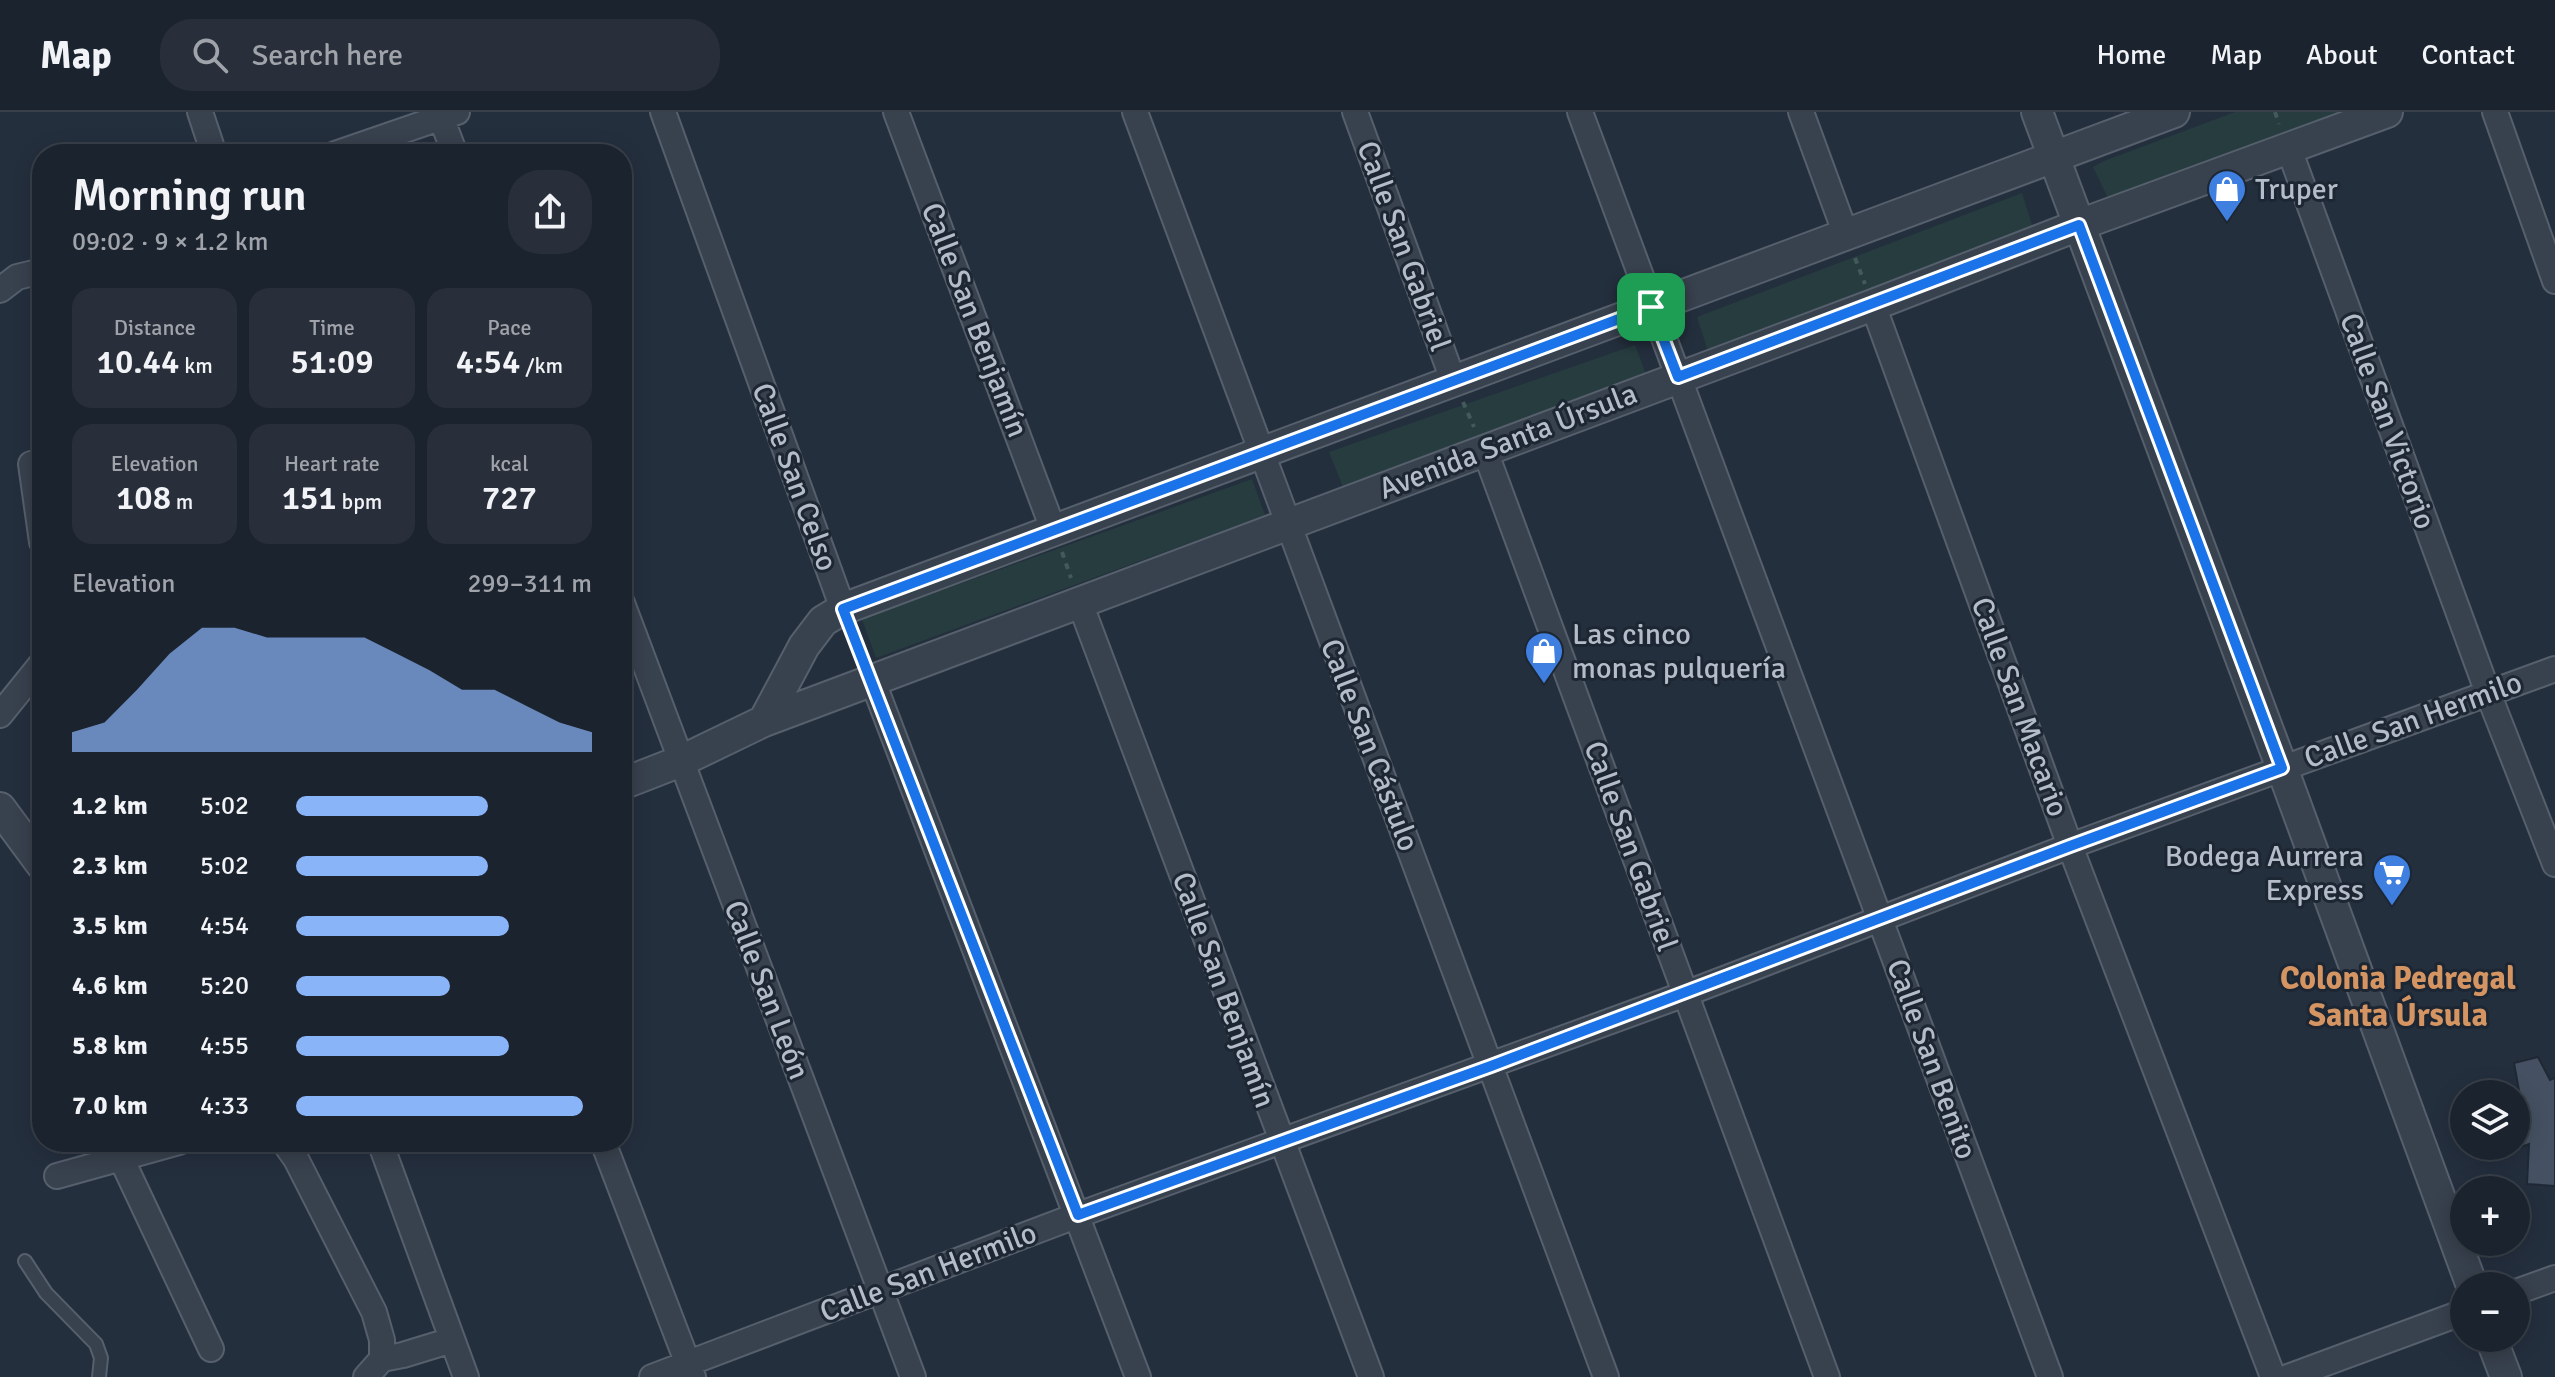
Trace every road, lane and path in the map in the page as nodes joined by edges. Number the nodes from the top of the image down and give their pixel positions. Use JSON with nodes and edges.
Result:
{"nodes":[{"id":1,"x":200,"y":112,"type":"edge"},
{"id":2,"x":663,"y":112,"type":"edge"},
{"id":3,"x":896,"y":112,"type":"edge"},
{"id":4,"x":1135,"y":112,"type":"edge"},
{"id":5,"x":1355,"y":112,"type":"edge"},
{"id":6,"x":1580,"y":112,"type":"edge"},
{"id":7,"x":1801,"y":112,"type":"edge"},
{"id":8,"x":2037,"y":112,"type":"edge"},
{"id":9,"x":2174,"y":112,"type":"edge"},
{"id":10,"x":2387,"y":112,"type":"edge"},
{"id":11,"x":2495,"y":112,"type":"edge"},
{"id":12,"x":446,"y":114,"type":"edge"},
{"id":13,"x":211,"y":144,"type":"edge"},
{"id":14,"x":363,"y":144,"type":"edge"},
{"id":15,"x":453,"y":144,"type":"edge"},
{"id":16,"x":2289,"y":149,"type":"junction"},
{"id":17,"x":2054,"y":158,"type":"junction"},
{"id":18,"x":2079,"y":225,"type":"junction"},
{"id":19,"x":1846,"y":235,"type":"junction"},
{"id":20,"x":32,"y":273,"type":"edge"},
{"id":21,"x":2555,"y":281,"type":"edge"},
{"id":22,"x":0,"y":290,"type":"edge"},
{"id":23,"x":1873,"y":305,"type":"junction"},
{"id":24,"x":1651,"y":307,"type":"junction"},
{"id":25,"x":1678,"y":377,"type":"junction"},
{"id":26,"x":1453,"y":380,"type":"junction"},
{"id":27,"x":1485,"y":451,"type":"junction"},
{"id":28,"x":1261,"y":452,"type":"junction"},
{"id":29,"x":31,"y":464,"type":"dead end"},
{"id":30,"x":32,"y":471,"type":"edge"},
{"id":31,"x":1287,"y":524,"type":"junction"},
{"id":32,"x":1053,"y":529,"type":"junction"},
{"id":33,"x":1080,"y":603,"type":"junction"},
{"id":34,"x":843,"y":609,"type":"junction"},
{"id":35,"x":632,"y":630,"type":"edge"},
{"id":36,"x":2555,"y":669,"type":"edge"},
{"id":37,"x":32,"y":675,"type":"edge"},
{"id":38,"x":873,"y":682,"type":"junction"},
{"id":39,"x":2488,"y":693,"type":"junction"},
{"id":40,"x":0,"y":715,"type":"edge"},
{"id":41,"x":764,"y":721,"type":"junction"},
{"id":42,"x":681,"y":761,"type":"junction"},
{"id":43,"x":2282,"y":768,"type":"junction"},
{"id":44,"x":632,"y":780,"type":"edge"},
{"id":45,"x":0,"y":808,"type":"edge"},
{"id":46,"x":2070,"y":846,"type":"junction"},
{"id":47,"x":32,"y":851,"type":"edge"},
{"id":48,"x":2555,"y":864,"type":"edge"},
{"id":49,"x":1880,"y":919,"type":"junction"},
{"id":50,"x":1685,"y":994,"type":"junction"},
{"id":51,"x":1491,"y":1066,"type":"junction"},
{"id":52,"x":1281,"y":1142,"type":"junction"},
{"id":53,"x":143,"y":1152,"type":"edge"},
{"id":54,"x":291,"y":1152,"type":"edge"},
{"id":55,"x":384,"y":1152,"type":"edge"},
{"id":56,"x":607,"y":1152,"type":"edge"},
{"id":57,"x":121,"y":1158,"type":"junction"},
{"id":58,"x":57,"y":1176,"type":"dead end"},
{"id":59,"x":1078,"y":1215,"type":"junction"},
{"id":60,"x":25,"y":1261,"type":"dead end"},
{"id":61,"x":2467,"y":1272,"type":"edge"},
{"id":62,"x":2555,"y":1278,"type":"edge"},
{"id":63,"x":2530,"y":1287,"type":"edge"},
{"id":64,"x":880,"y":1290,"type":"junction"},
{"id":65,"x":2450,"y":1317,"type":"edge"},
{"id":66,"x":452,"y":1340,"type":"junction"},
{"id":67,"x":211,"y":1349,"type":"dead end"},
{"id":68,"x":2496,"y":1352,"type":"edge"},
{"id":69,"x":382,"y":1359,"type":"junction"},
{"id":70,"x":691,"y":1370,"type":"edge"},
{"id":71,"x":99,"y":1377,"type":"edge"},
{"id":72,"x":366,"y":1377,"type":"edge"},
{"id":73,"x":466,"y":1377,"type":"edge"},
{"id":74,"x":652,"y":1377,"type":"edge"},
{"id":75,"x":913,"y":1377,"type":"edge"},
{"id":76,"x":1138,"y":1377,"type":"edge"},
{"id":77,"x":1371,"y":1377,"type":"edge"},
{"id":78,"x":1606,"y":1377,"type":"edge"},
{"id":79,"x":1827,"y":1377,"type":"edge"},
{"id":80,"x":2050,"y":1377,"type":"edge"},
{"id":81,"x":2273,"y":1377,"type":"edge"},
{"id":82,"x":2288,"y":1377,"type":"edge"},
{"id":83,"x":2506,"y":1377,"type":"edge"}],
"edges":[{"from":1,"to":13,"type":"street"},
{"from":2,"to":34,"type":"street","name":"Calle San Celso"},
{"from":3,"to":32,"type":"street","name":"Calle San Benjamín"},
{"from":4,"to":28,"type":"street","name":"Calle San Cástulo"},
{"from":5,"to":26,"type":"street","name":"Calle San Gabriel"},
{"from":6,"to":24,"type":"street","name":"Calle San Benito"},
{"from":7,"to":19,"type":"street"},
{"from":8,"to":17,"type":"street"},
{"from":9,"to":17,"type":"street"},
{"from":10,"to":16,"type":"street","name":"Avenida Santa Úrsula"},
{"from":11,"to":21,"type":"street"},
{"from":12,"to":14,"type":"street"},
{"from":12,"to":15,"type":"street"},
{"from":16,"to":18,"type":"street","name":"Avenida Santa Úrsula"},
{"from":16,"to":39,"type":"street","name":"Calle San Victorio"},
{"from":17,"to":18,"type":"street"},
{"from":17,"to":19,"type":"street"},
{"from":18,"to":23,"type":"street","name":"Avenida Santa Úrsula"},
{"from":18,"to":43,"type":"street"},
{"from":19,"to":23,"type":"path"},
{"from":19,"to":24,"type":"street"},
{"from":20,"to":22,"type":"street"},
{"from":23,"to":25,"type":"street","name":"Avenida Santa Úrsula"},
{"from":23,"to":46,"type":"street","name":"Calle San Macario"},
{"from":24,"to":25,"type":"street","name":"Calle San Benito"},
{"from":24,"to":26,"type":"street"},
{"from":25,"to":27,"type":"street","name":"Avenida Santa Úrsula"},
{"from":25,"to":49,"type":"street","name":"Calle San Benito"},
{"from":26,"to":27,"type":"path"},
{"from":26,"to":28,"type":"street"},
{"from":27,"to":31,"type":"street","name":"Avenida Santa Úrsula"},
{"from":27,"to":50,"type":"street","name":"Calle San Gabriel"},
{"from":28,"to":31,"type":"street","name":"Calle San Cástulo"},
{"from":28,"to":32,"type":"street"},
{"from":29,"to":30,"type":"street"},
{"from":31,"to":33,"type":"street","name":"Avenida Santa Úrsula"},
{"from":31,"to":51,"type":"street","name":"Calle San Cástulo"},
{"from":32,"to":33,"type":"path"},
{"from":32,"to":34,"type":"street"},
{"from":33,"to":38,"type":"street","name":"Avenida Santa Úrsula"},
{"from":33,"to":52,"type":"street","name":"Calle San Benjamín"},
{"from":34,"to":38,"type":"path","name":"Calle San Celso"},
{"from":34,"to":41,"type":"street"},
{"from":35,"to":42,"type":"street","name":"Calle San León"},
{"from":36,"to":39,"type":"street","name":"Calle San Hermilo"},
{"from":37,"to":40,"type":"street"},
{"from":38,"to":41,"type":"street","name":"Avenida Santa Úrsula"},
{"from":38,"to":59,"type":"street"},
{"from":39,"to":43,"type":"street","name":"Calle San Hermilo"},
{"from":39,"to":48,"type":"street","name":"Calle San Victorio"},
{"from":41,"to":42,"type":"street","name":"Avenida Santa Úrsula"},
{"from":42,"to":44,"type":"street","name":"Avenida Santa Úrsula"},
{"from":42,"to":64,"type":"street","name":"Calle San León"},
{"from":43,"to":46,"type":"street","name":"Calle San Hermilo"},
{"from":43,"to":61,"type":"street"},
{"from":45,"to":47,"type":"street"},
{"from":46,"to":49,"type":"street","name":"Calle San Hermilo"},
{"from":46,"to":81,"type":"street","name":"Calle San Macario"},
{"from":49,"to":50,"type":"street","name":"Calle San Hermilo"},
{"from":49,"to":80,"type":"street","name":"Calle San Benito"},
{"from":50,"to":51,"type":"street","name":"Calle San Hermilo"},
{"from":50,"to":79,"type":"street","name":"Calle San Gabriel"},
{"from":51,"to":52,"type":"street","name":"Calle San Hermilo"},
{"from":51,"to":78,"type":"street","name":"Calle San Cástulo"},
{"from":52,"to":59,"type":"street","name":"Calle San Hermilo"},
{"from":52,"to":77,"type":"street","name":"Calle San Benjamín"},
{"from":53,"to":57,"type":"street"},
{"from":54,"to":69,"type":"street"},
{"from":55,"to":66,"type":"street"},
{"from":56,"to":70,"type":"street"},
{"from":57,"to":58,"type":"street"},
{"from":57,"to":67,"type":"street"},
{"from":59,"to":64,"type":"street","name":"Calle San Hermilo"},
{"from":59,"to":76,"type":"street"},
{"from":60,"to":71,"type":"lane"},
{"from":62,"to":63,"type":"street"},
{"from":64,"to":70,"type":"street","name":"Calle San Hermilo"},
{"from":64,"to":75,"type":"street","name":"Calle San León"},
{"from":65,"to":82,"type":"street"},
{"from":66,"to":69,"type":"street"},
{"from":66,"to":73,"type":"street"},
{"from":68,"to":83,"type":"street"},
{"from":69,"to":72,"type":"street"},
{"from":70,"to":74,"type":"street","name":"Calle San Hermilo"}]}
